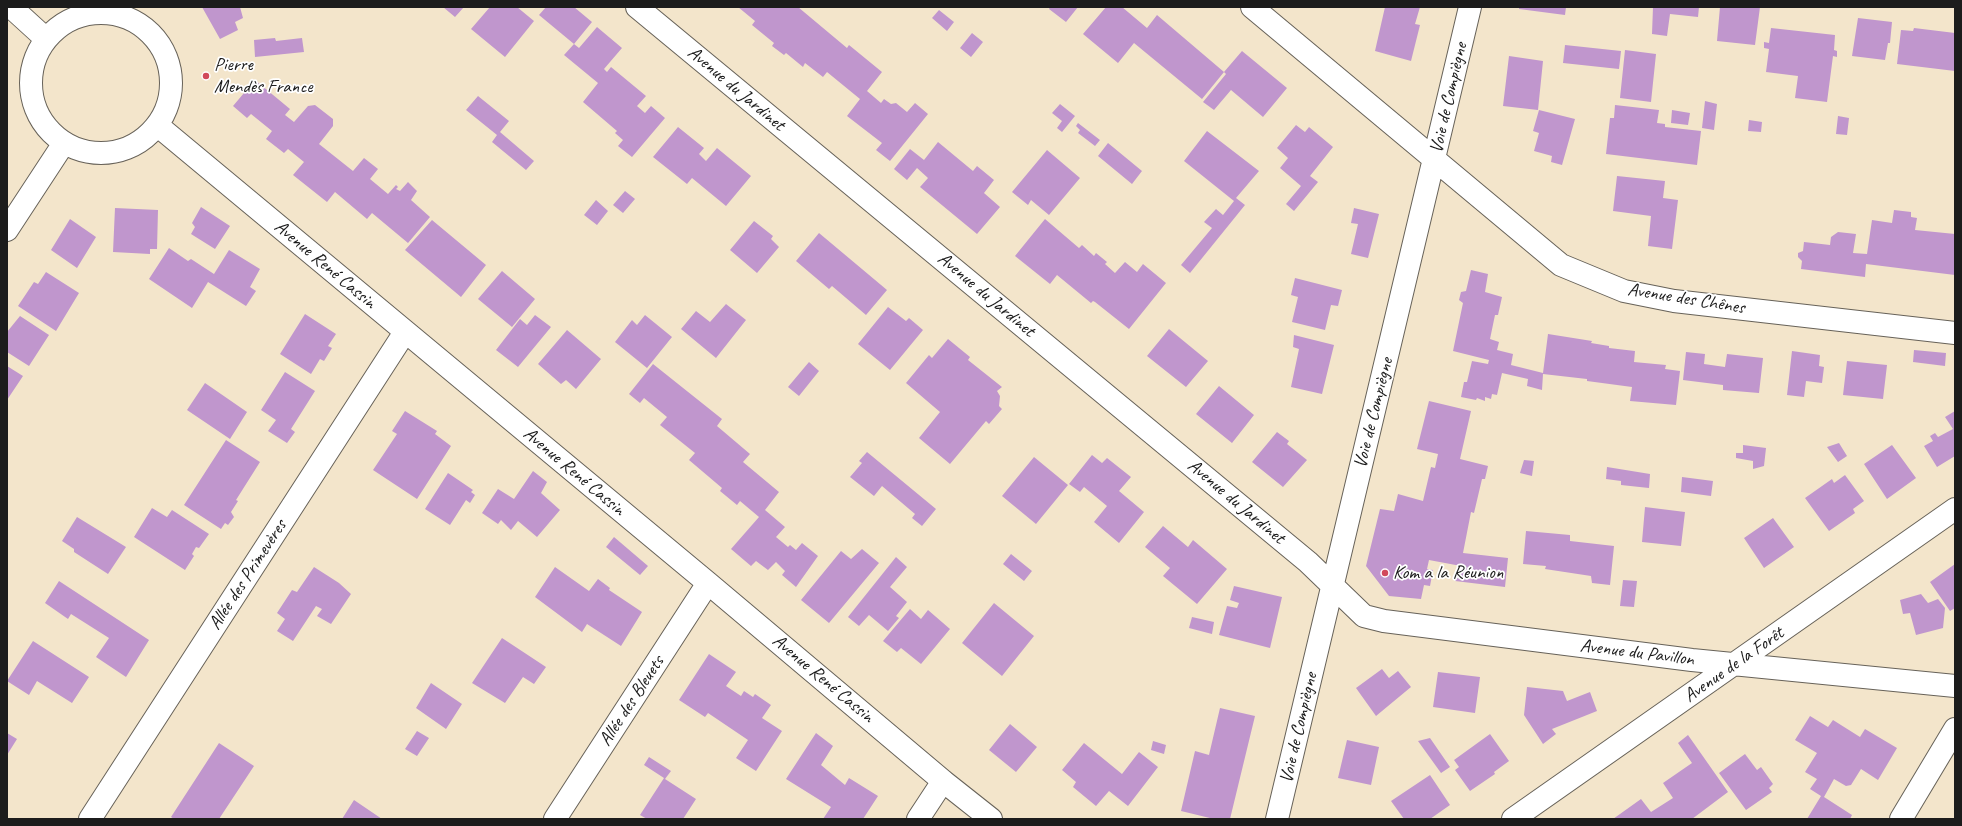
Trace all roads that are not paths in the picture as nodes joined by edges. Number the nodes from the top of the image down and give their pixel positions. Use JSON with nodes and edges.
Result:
{"nodes":[{"id":1,"x":11,"y":7,"type":"edge"},
{"id":2,"x":637,"y":7,"type":"edge"},
{"id":3,"x":1252,"y":7,"type":"edge"},
{"id":4,"x":1470,"y":7,"type":"edge"},
{"id":5,"x":101,"y":10,"type":"edge"},
{"id":6,"x":137,"y":13,"type":"edge"},
{"id":7,"x":45,"y":38,"type":"junction"},
{"id":8,"x":157,"y":125,"type":"junction"},
{"id":9,"x":64,"y":143,"type":"junction"},
{"id":10,"x":1435,"y":159,"type":"junction"},
{"id":11,"x":7,"y":230,"type":"edge"},
{"id":12,"x":406,"y":332,"type":"junction"},
{"id":13,"x":1955,"y":333,"type":"edge"},
{"id":14,"x":1955,"y":509,"type":"edge"},
{"id":15,"x":708,"y":583,"type":"junction"},
{"id":16,"x":1332,"y":586,"type":"junction"},
{"id":17,"x":1736,"y":664,"type":"junction"},
{"id":18,"x":1955,"y":686,"type":"edge"},
{"id":19,"x":1955,"y":729,"type":"edge"},
{"id":20,"x":943,"y":781,"type":"junction"},
{"id":21,"x":90,"y":819,"type":"edge"},
{"id":22,"x":555,"y":819,"type":"edge"},
{"id":23,"x":918,"y":819,"type":"edge"},
{"id":24,"x":991,"y":819,"type":"edge"},
{"id":25,"x":1277,"y":819,"type":"edge"},
{"id":26,"x":1513,"y":819,"type":"edge"},
{"id":27,"x":1901,"y":819,"type":"edge"}],
"edges":[{"from":1,"to":7,"type":"street"},
{"from":2,"to":16,"type":"street","name":"Avenue du Jardinet"},
{"from":3,"to":10,"type":"street","name":"Avenue des Chênes"},
{"from":4,"to":10,"type":"street","name":"Voie de Compiègne"},
{"from":5,"to":6,"type":"street"},
{"from":5,"to":7,"type":"street"},
{"from":6,"to":8,"type":"street"},
{"from":7,"to":9,"type":"street"},
{"from":8,"to":9,"type":"street"},
{"from":8,"to":12,"type":"street","name":"Avenue René Cassin"},
{"from":9,"to":11,"type":"street"},
{"from":10,"to":13,"type":"street","name":"Avenue des Chênes"},
{"from":10,"to":16,"type":"street","name":"Voie de Compiègne"},
{"from":12,"to":15,"type":"street","name":"Avenue René Cassin"},
{"from":12,"to":21,"type":"street","name":"Allée des Primevères"},
{"from":14,"to":17,"type":"street","name":"Avenue de la Forêt"},
{"from":15,"to":20,"type":"street","name":"Avenue René Cassin"},
{"from":15,"to":22,"type":"street","name":"Allée des Bleuets"},
{"from":16,"to":17,"type":"street","name":"Avenue du Pavillon"},
{"from":16,"to":25,"type":"street","name":"Voie de Compiègne"},
{"from":17,"to":18,"type":"street","name":"Avenue du Pavillon"},
{"from":17,"to":26,"type":"street","name":"Avenue de la Forêt"},
{"from":19,"to":27,"type":"street"},
{"from":20,"to":23,"type":"street"},
{"from":20,"to":24,"type":"street","name":"Avenue René Cassin"}]}
